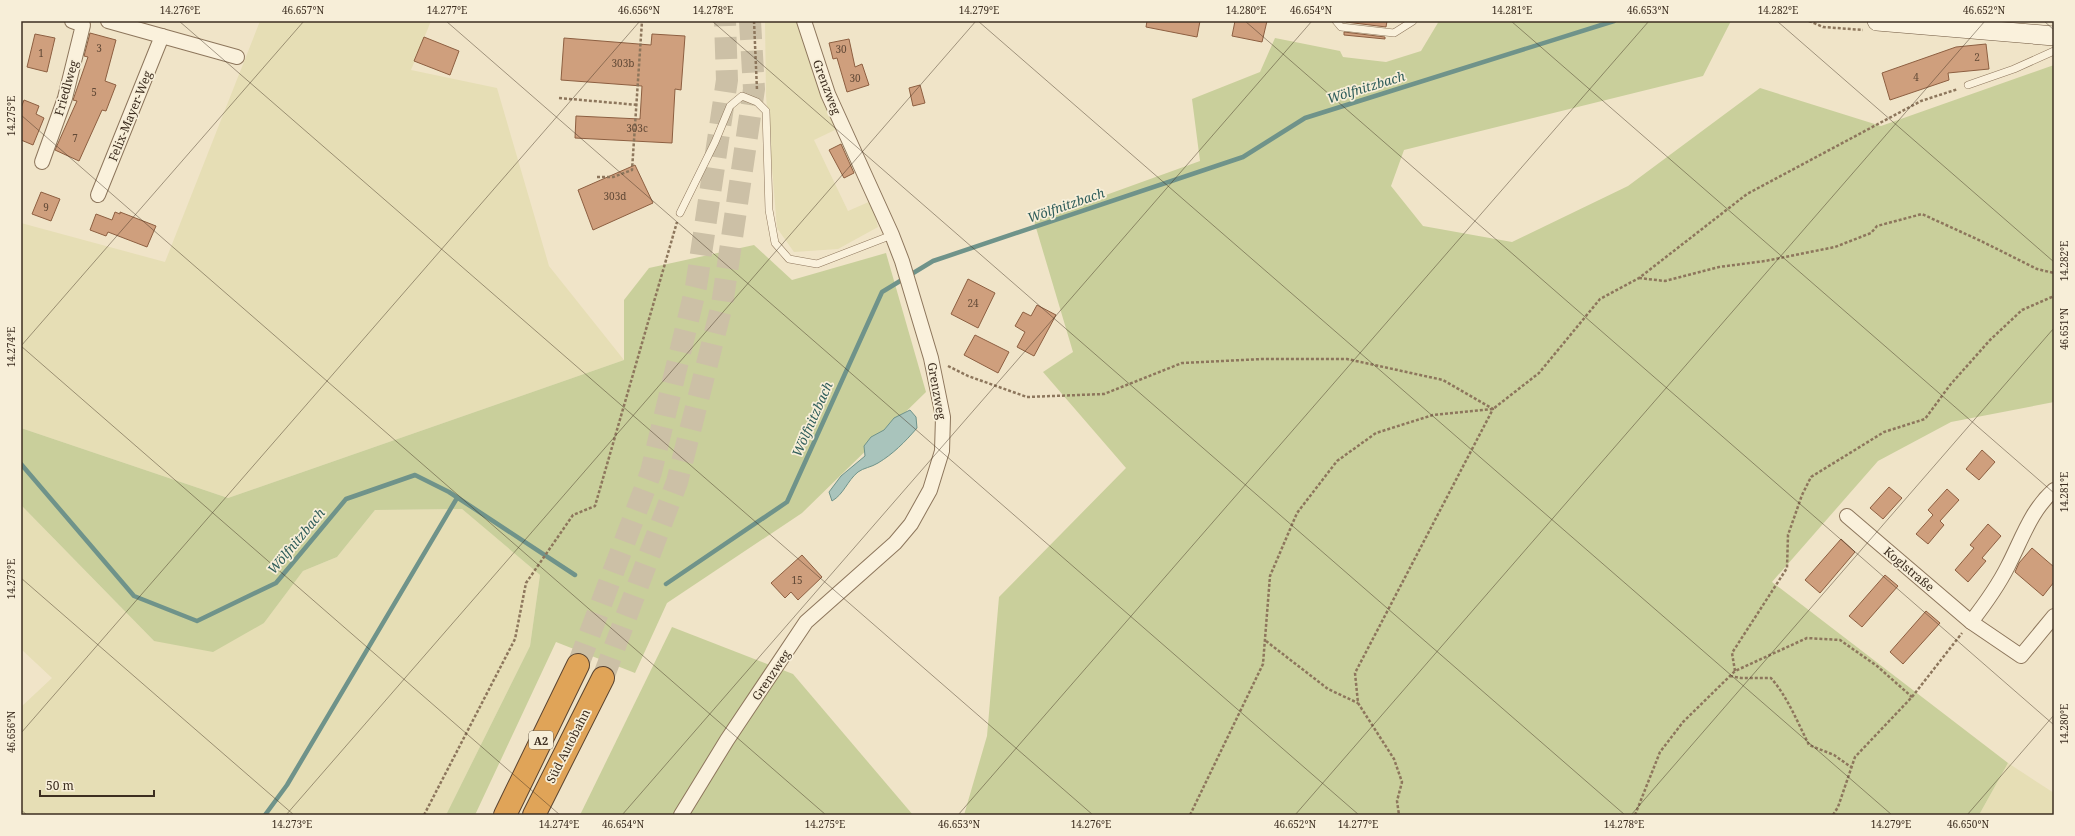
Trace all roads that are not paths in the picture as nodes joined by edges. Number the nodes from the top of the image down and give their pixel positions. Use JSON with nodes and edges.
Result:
{"nodes":[{"id":1,"x":72,"y":21,"type":"edge"},
{"id":2,"x":108,"y":21,"type":"edge"},
{"id":3,"x":804,"y":21,"type":"edge"},
{"id":4,"x":1336,"y":21,"type":"edge"},
{"id":5,"x":1410,"y":21,"type":"edge"},
{"id":6,"x":1877,"y":21,"type":"edge"},
{"id":7,"x":162,"y":36,"type":"junction"},
{"id":8,"x":2054,"y":36,"type":"edge"},
{"id":9,"x":2054,"y":51,"type":"edge"},
{"id":10,"x":237,"y":57,"type":"dead end"},
{"id":11,"x":1968,"y":85,"type":"road end"},
{"id":12,"x":42,"y":162,"type":"dead end"},
{"id":13,"x":98,"y":195,"type":"dead end"},
{"id":14,"x":680,"y":212,"type":"road end"},
{"id":15,"x":892,"y":235,"type":"junction"},
{"id":16,"x":2054,"y":490,"type":"edge"},
{"id":17,"x":1847,"y":516,"type":"dead end"},
{"id":18,"x":2054,"y":616,"type":"edge"},
{"id":19,"x":1971,"y":622,"type":"junction"},
{"id":20,"x":578,"y":665,"type":"tunnel mouth"},
{"id":21,"x":603,"y":678,"type":"tunnel mouth"},
{"id":22,"x":505,"y":815,"type":"edge"},
{"id":23,"x":534,"y":815,"type":"edge"},
{"id":24,"x":681,"y":815,"type":"edge"}],
"edges":[{"from":1,"to":12,"type":"street","name":"Friedlweg"},
{"from":2,"to":7,"type":"street"},
{"from":3,"to":15,"type":"street","name":"Grenzweg"},
{"from":4,"to":5,"type":"lane"},
{"from":6,"to":8,"type":"street"},
{"from":7,"to":10,"type":"street"},
{"from":7,"to":13,"type":"street","name":"Felix-Mayer-Weg"},
{"from":9,"to":11,"type":"lane"},
{"from":14,"to":15,"type":"lane"},
{"from":15,"to":24,"type":"street","name":"Grenzweg"},
{"from":16,"to":19,"type":"street"},
{"from":17,"to":19,"type":"street","name":"Koglstraße"},
{"from":18,"to":19,"type":"street","name":"Koglstraße"},
{"from":20,"to":22,"type":"highway","number":"A2"},
{"from":21,"to":23,"type":"highway","name":"Süd Autobahn","number":"A2"}]}
